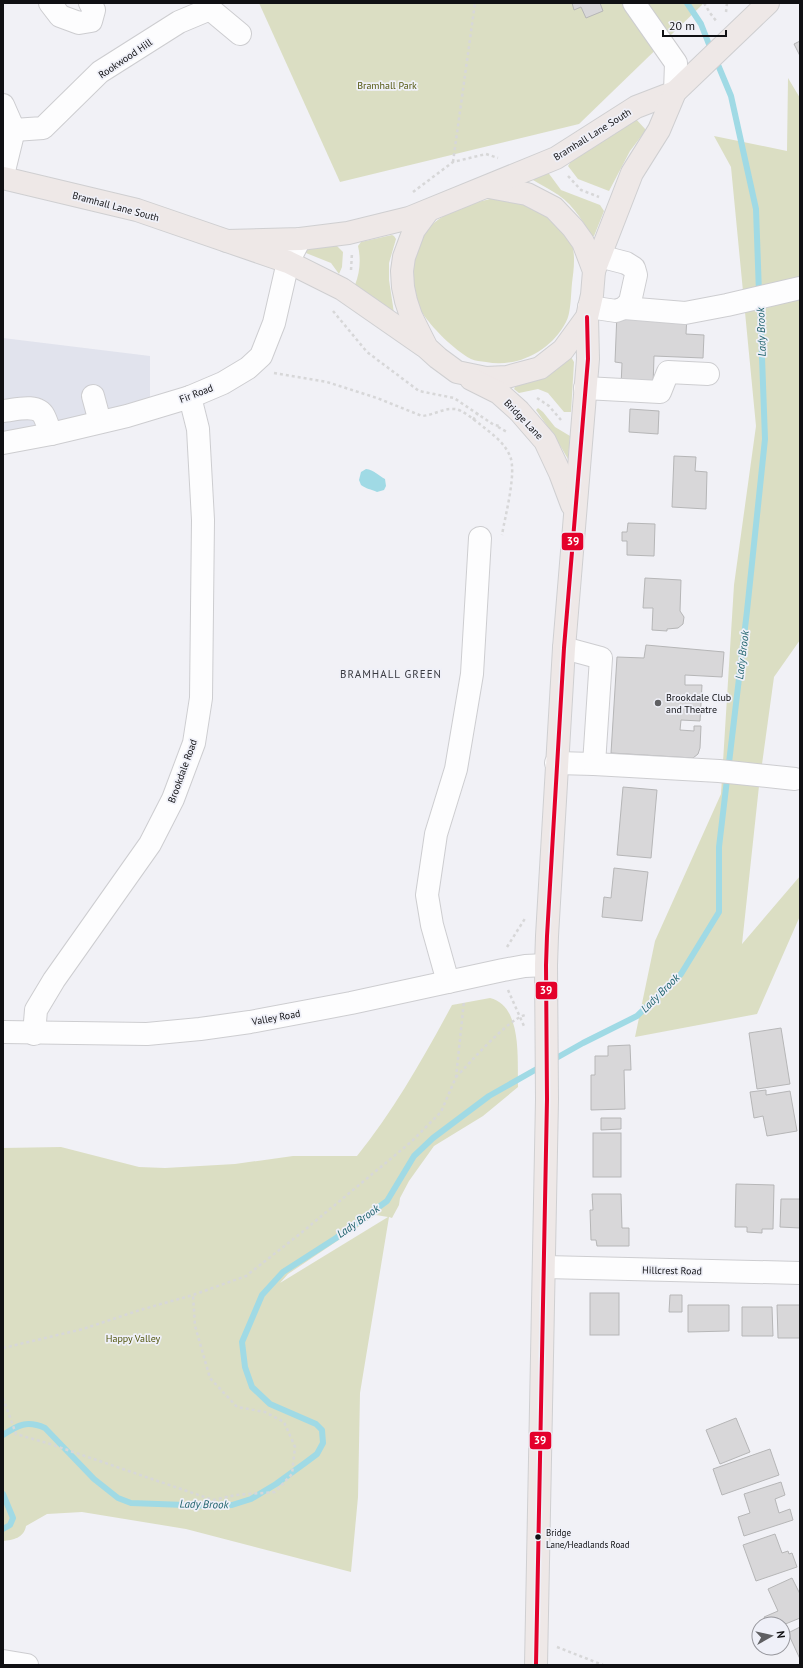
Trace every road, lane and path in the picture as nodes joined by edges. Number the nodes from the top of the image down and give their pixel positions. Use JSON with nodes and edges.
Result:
{"nodes":[{"id":1,"x":50,"y":3,"type":"edge"},
{"id":2,"x":90,"y":3,"type":"edge"},
{"id":3,"x":475,"y":3,"type":"edge"},
{"id":4,"x":634,"y":3,"type":"edge"},
{"id":5,"x":768,"y":3,"type":"edge"},
{"id":6,"x":240,"y":34,"type":"dead end"},
{"id":7,"x":675,"y":92,"type":"junction"},
{"id":8,"x":3,"y":105,"type":"edge"},
{"id":9,"x":14,"y":130,"type":"junction"},
{"id":10,"x":556,"y":158,"type":"junction"},
{"id":11,"x":503,"y":160,"type":"dead end"},
{"id":12,"x":453,"y":162,"type":"junction"},
{"id":13,"x":3,"y":175,"type":"edge"},
{"id":14,"x":3,"y":178,"type":"edge"},
{"id":15,"x":489,"y":187,"type":"junction"},
{"id":16,"x":411,"y":193,"type":"dead end"},
{"id":17,"x":618,"y":204,"type":"junction"},
{"id":18,"x":428,"y":212,"type":"junction"},
{"id":19,"x":300,"y":239,"type":"junction"},
{"id":20,"x":227,"y":241,"type":"junction"},
{"id":21,"x":351,"y":248,"type":"dead end"},
{"id":22,"x":288,"y":262,"type":"junction"},
{"id":23,"x":596,"y":263,"type":"junction"},
{"id":24,"x":350,"y":273,"type":"dead end"},
{"id":25,"x":800,"y":288,"type":"edge"},
{"id":26,"x":329,"y":306,"type":"dead end"},
{"id":27,"x":624,"y":308,"type":"junction"},
{"id":28,"x":588,"y":312,"type":"junction"},
{"id":29,"x":427,"y":348,"type":"junction"},
{"id":30,"x":248,"y":368,"type":"junction"},
{"id":31,"x":457,"y":372,"type":"junction"},
{"id":32,"x":708,"y":374,"type":"dead end"},
{"id":33,"x":585,"y":388,"type":"junction"},
{"id":34,"x":93,"y":396,"type":"dead end"},
{"id":35,"x":190,"y":397,"type":"junction"},
{"id":36,"x":3,"y":411,"type":"edge"},
{"id":37,"x":519,"y":411,"type":"junction"},
{"id":38,"x":478,"y":413,"type":"junction"},
{"id":39,"x":473,"y":420,"type":"junction"},
{"id":40,"x":100,"y":422,"type":"junction"},
{"id":41,"x":51,"y":434,"type":"junction"},
{"id":42,"x":3,"y":443,"type":"edge"},
{"id":43,"x":574,"y":512,"type":"junction"},
{"id":44,"x":480,"y":538,"type":"joint"},
{"id":45,"x":564,"y":648,"type":"junction"},
{"id":46,"x":556,"y":763,"type":"junction"},
{"id":47,"x":594,"y":764,"type":"junction"},
{"id":48,"x":795,"y":779,"type":"dead end"},
{"id":49,"x":546,"y":965,"type":"junction"},
{"id":50,"x":448,"y":982,"type":"junction"},
{"id":51,"x":507,"y":988,"type":"dead end"},
{"id":52,"x":464,"y":1002,"type":"dead end"},
{"id":53,"x":505,"y":1028,"type":"dead end"},
{"id":54,"x":3,"y":1032,"type":"edge"},
{"id":55,"x":536,"y":1032,"type":"junction"},
{"id":56,"x":34,"y":1034,"type":"junction"},
{"id":57,"x":456,"y":1077,"type":"junction"},
{"id":58,"x":545,"y":1267,"type":"junction"},
{"id":59,"x":800,"y":1273,"type":"edge"},
{"id":60,"x":193,"y":1295,"type":"junction"},
{"id":61,"x":3,"y":1348,"type":"edge"},
{"id":62,"x":3,"y":1398,"type":"edge"},
{"id":63,"x":537,"y":1638,"type":"junction"},
{"id":64,"x":3,"y":1661,"type":"edge"},
{"id":65,"x":27,"y":1665,"type":"edge"},
{"id":66,"x":536,"y":1665,"type":"edge"},
{"id":67,"x":603,"y":1665,"type":"edge"}],
"edges":[{"from":1,"to":2,"type":"street"},
{"from":3,"to":12,"type":"path"},
{"from":4,"to":7,"type":"street"},
{"from":5,"to":7,"type":"main road","name":"Bramhall Lane South"},
{"from":6,"to":9,"type":"street","name":"Rookwood Hill"},
{"from":7,"to":10,"type":"main road","name":"Bramhall Lane South"},
{"from":7,"to":17,"type":"main road","name":"Bramhall Lane South"},
{"from":8,"to":9,"type":"street"},
{"from":9,"to":13,"type":"street"},
{"from":10,"to":15,"type":"main road","name":"Bramhall Lane South"},
{"from":10,"to":17,"type":"path"},
{"from":11,"to":12,"type":"path"},
{"from":12,"to":16,"type":"path"},
{"from":14,"to":20,"type":"main road","name":"Bramhall Lane South"},
{"from":15,"to":18,"type":"main road","name":"Bramhall Lane South"},
{"from":15,"to":23,"type":"main road"},
{"from":17,"to":23,"type":"main road","name":"Bramhall Lane South"},
{"from":18,"to":19,"type":"main road","name":"Bramhall Lane South"},
{"from":18,"to":29,"type":"main road"},
{"from":19,"to":20,"type":"main road","name":"Bramhall Lane South"},
{"from":19,"to":22,"type":"street","name":"Fir Road"},
{"from":20,"to":22,"type":"main road","name":"Bramhall Lane South"},
{"from":21,"to":24,"type":"path"},
{"from":22,"to":29,"type":"main road","name":"Bramhall Lane South"},
{"from":22,"to":30,"type":"street","name":"Fir Road"},
{"from":23,"to":27,"type":"street"},
{"from":23,"to":28,"type":"main road"},
{"from":25,"to":27,"type":"street"},
{"from":26,"to":38,"type":"path"},
{"from":27,"to":28,"type":"street"},
{"from":28,"to":31,"type":"main road"},
{"from":28,"to":33,"type":"main road","name":"Bridge Lane"},
{"from":29,"to":31,"type":"main road","name":"Bramhall Lane South"},
{"from":30,"to":35,"type":"street","name":"Fir Road"},
{"from":30,"to":39,"type":"path"},
{"from":31,"to":37,"type":"main road","name":"Bridge Lane"},
{"from":32,"to":33,"type":"street"},
{"from":33,"to":43,"type":"main road","name":"Bridge Lane"},
{"from":34,"to":40,"type":"street"},
{"from":35,"to":40,"type":"street","name":"Fir Road"},
{"from":35,"to":56,"type":"street","name":"Brookdale Road"},
{"from":36,"to":41,"type":"street"},
{"from":37,"to":38,"type":"path"},
{"from":37,"to":43,"type":"main road","name":"Bridge Lane"},
{"from":38,"to":39,"type":"path"},
{"from":39,"to":44,"type":"path"},
{"from":40,"to":41,"type":"street","name":"Fir Road"},
{"from":41,"to":42,"type":"street","name":"Fir Road"},
{"from":43,"to":45,"type":"main road","name":"Bridge Lane"},
{"from":44,"to":50,"type":"street"},
{"from":45,"to":46,"type":"main road","name":"Bridge Lane"},
{"from":45,"to":47,"type":"street"},
{"from":46,"to":47,"type":"street"},
{"from":46,"to":49,"type":"main road","name":"Bridge Lane"},
{"from":47,"to":48,"type":"street"},
{"from":49,"to":50,"type":"street","name":"Valley Road"},
{"from":49,"to":55,"type":"main road","name":"Bridge Lane"},
{"from":50,"to":56,"type":"street","name":"Valley Road"},
{"from":51,"to":55,"type":"path"},
{"from":52,"to":57,"type":"path"},
{"from":53,"to":57,"type":"path"},
{"from":54,"to":56,"type":"street","name":"Valley Road"},
{"from":55,"to":58,"type":"main road","name":"Bridge Lane"},
{"from":57,"to":60,"type":"path"},
{"from":58,"to":59,"type":"street","name":"Hillcrest Road"},
{"from":58,"to":63,"type":"main road","name":"Bridge Lane"},
{"from":60,"to":61,"type":"path"},
{"from":60,"to":62,"type":"path"},
{"from":63,"to":66,"type":"main road","name":"Bridge Lane"},
{"from":63,"to":67,"type":"path"},
{"from":64,"to":65,"type":"street"}]}
